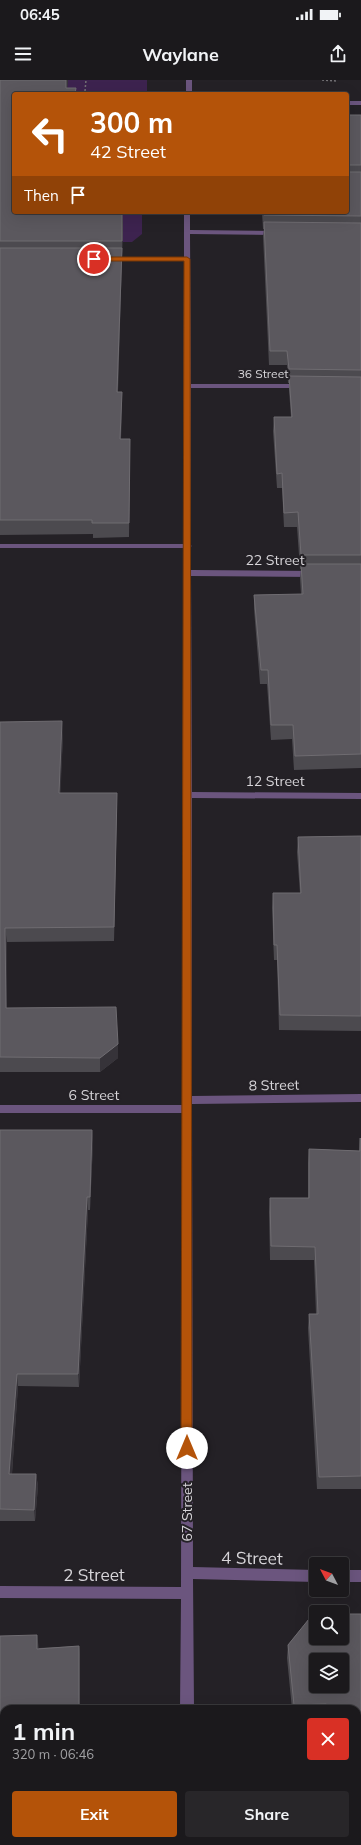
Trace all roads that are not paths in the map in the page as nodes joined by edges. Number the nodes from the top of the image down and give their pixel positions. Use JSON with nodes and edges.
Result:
{"nodes":[{"id":1,"x":189,"y":80,"type":"edge"},
{"id":2,"x":189,"y":92,"type":"edge"},
{"id":3,"x":349,"y":103,"type":"edge"},
{"id":4,"x":361,"y":103,"type":"edge"},
{"id":5,"x":188,"y":214,"type":"edge"},
{"id":6,"x":187,"y":232,"type":"junction"},
{"id":7,"x":282,"y":233,"type":"edge"},
{"id":8,"x":101,"y":259,"type":"edge"},
{"id":9,"x":187,"y":259,"type":"junction"},
{"id":10,"x":188,"y":386,"type":"junction"},
{"id":11,"x":314,"y":386,"type":"edge"},
{"id":12,"x":0,"y":546,"type":"edge"},
{"id":13,"x":188,"y":546,"type":"junction"},
{"id":14,"x":188,"y":573,"type":"junction"},
{"id":15,"x":322,"y":574,"type":"edge"},
{"id":16,"x":188,"y":795,"type":"junction"},
{"id":17,"x":361,"y":796,"type":"edge"},
{"id":18,"x":361,"y":1098,"type":"edge"},
{"id":19,"x":188,"y":1104,"type":"junction"},
{"id":20,"x":0,"y":1109,"type":"edge"},
{"id":21,"x":187,"y":1573,"type":"junction"},
{"id":22,"x":309,"y":1576,"type":"edge"},
{"id":23,"x":349,"y":1576,"type":"edge"},
{"id":24,"x":361,"y":1576,"type":"edge"},
{"id":25,"x":0,"y":1592,"type":"edge"},
{"id":26,"x":187,"y":1593,"type":"junction"},
{"id":27,"x":187,"y":1705,"type":"edge"}],
"edges":[{"from":1,"to":2,"type":"street"},
{"from":3,"to":4,"type":"street"},
{"from":5,"to":6,"type":"street","name":"67 Street"},
{"from":6,"to":7,"type":"street"},
{"from":6,"to":9,"type":"street","name":"67 Street"},
{"from":8,"to":9,"type":"street"},
{"from":9,"to":10,"type":"street","name":"67 Street"},
{"from":10,"to":11,"type":"street","name":"36 Street"},
{"from":10,"to":13,"type":"street","name":"67 Street"},
{"from":12,"to":13,"type":"street"},
{"from":13,"to":14,"type":"street","name":"67 Street"},
{"from":14,"to":15,"type":"street","name":"22 Street"},
{"from":14,"to":16,"type":"street","name":"67 Street"},
{"from":16,"to":17,"type":"street","name":"12 Street"},
{"from":16,"to":19,"type":"street","name":"67 Street"},
{"from":18,"to":19,"type":"street","name":"8 Street"},
{"from":19,"to":20,"type":"street","name":"6 Street"},
{"from":19,"to":21,"type":"street","name":"67 Street"},
{"from":21,"to":22,"type":"street","name":"4 Street"},
{"from":21,"to":26,"type":"street","name":"67 Street"},
{"from":23,"to":24,"type":"street"},
{"from":25,"to":26,"type":"street","name":"2 Street"},
{"from":26,"to":27,"type":"street","name":"67 Street"}]}
